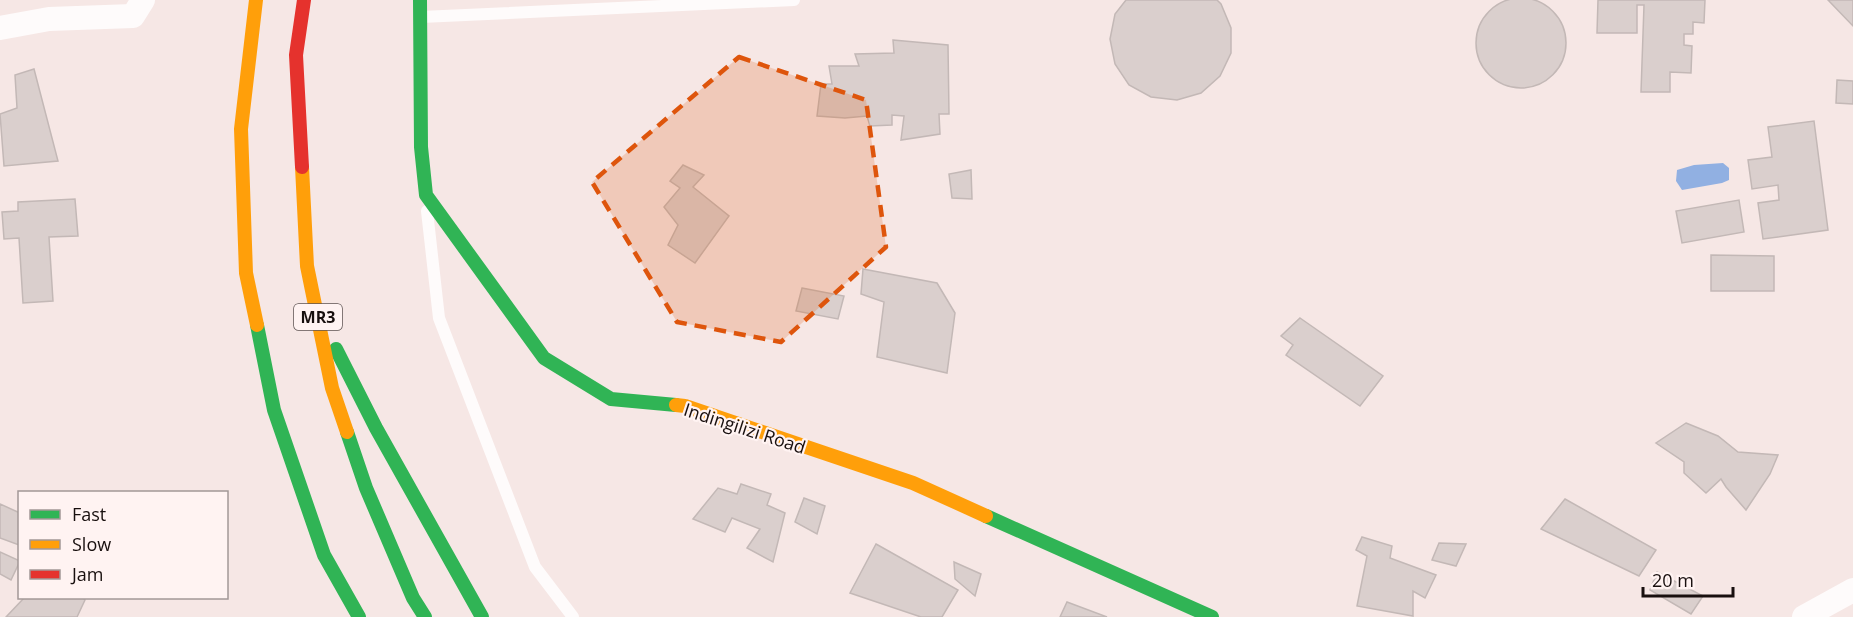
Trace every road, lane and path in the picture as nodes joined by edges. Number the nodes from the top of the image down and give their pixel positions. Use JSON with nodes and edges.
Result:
{"nodes":[{"id":1,"x":143,"y":0,"type":"edge"},
{"id":2,"x":256,"y":0,"type":"edge"},
{"id":3,"x":304,"y":0,"type":"edge"},
{"id":4,"x":420,"y":0,"type":"edge"},
{"id":5,"x":794,"y":0,"type":"edge"},
{"id":6,"x":420,"y":17,"type":"junction"},
{"id":7,"x":0,"y":28,"type":"edge"},
{"id":8,"x":426,"y":195,"type":"junction"},
{"id":9,"x":317,"y":310,"type":"junction"},
{"id":10,"x":1853,"y":590,"type":"edge"},
{"id":11,"x":359,"y":617,"type":"edge"},
{"id":12,"x":425,"y":617,"type":"edge"},
{"id":13,"x":482,"y":617,"type":"edge"},
{"id":14,"x":573,"y":617,"type":"edge"},
{"id":15,"x":1212,"y":617,"type":"edge"},
{"id":16,"x":1804,"y":617,"type":"edge"}],
"edges":[{"from":1,"to":7,"type":"street"},
{"from":2,"to":11,"type":"main road"},
{"from":3,"to":9,"type":"main road","number":"MR3"},
{"from":4,"to":6,"type":"main road","name":"Indingilizi Road"},
{"from":5,"to":6,"type":"lane"},
{"from":6,"to":8,"type":"main road","name":"Indingilizi Road"},
{"from":8,"to":14,"type":"lane"},
{"from":8,"to":15,"type":"main road","name":"Indingilizi Road"},
{"from":9,"to":12,"type":"main road","number":"MR3"},
{"from":9,"to":13,"type":"main road"},
{"from":10,"to":16,"type":"street"}]}
